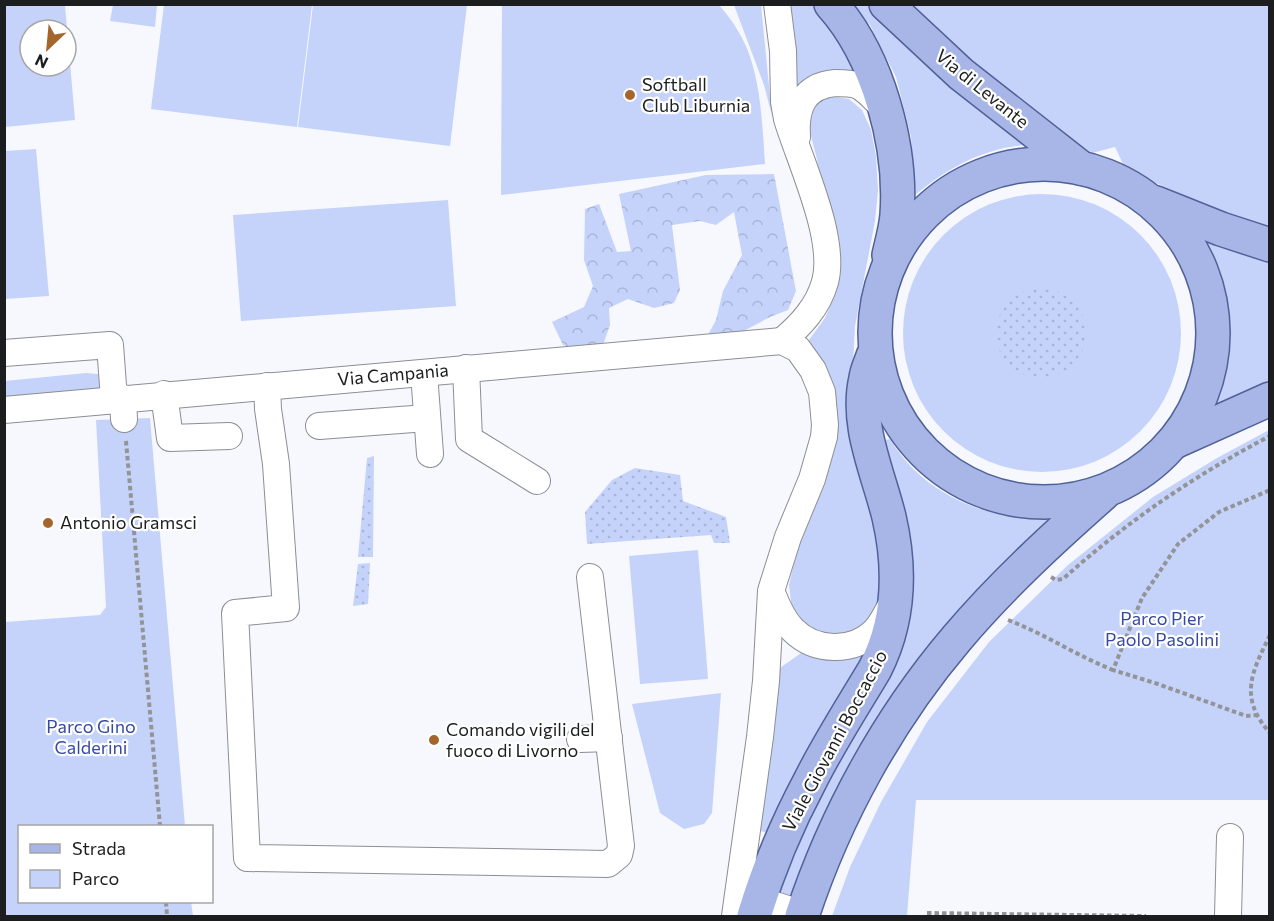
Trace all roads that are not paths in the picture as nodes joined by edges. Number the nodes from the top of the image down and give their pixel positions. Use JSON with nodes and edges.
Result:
{"nodes":[{"id":1,"x":777,"y":4,"type":"edge"},
{"id":2,"x":831,"y":4,"type":"edge"},
{"id":3,"x":886,"y":4,"type":"edge"},
{"id":4,"x":884,"y":108,"type":"junction"},
{"id":5,"x":798,"y":150,"type":"junction"},
{"id":6,"x":1083,"y":169,"type":"junction"},
{"id":7,"x":1149,"y":201,"type":"junction"},
{"id":8,"x":1269,"y":245,"type":"edge"},
{"id":9,"x":883,"y":283,"type":"junction"},
{"id":10,"x":782,"y":341,"type":"junction"},
{"id":11,"x":876,"y":348,"type":"junction"},
{"id":12,"x":4,"y":353,"type":"edge"},
{"id":13,"x":466,"y":368,"type":"junction"},
{"id":14,"x":424,"y":373,"type":"junction"},
{"id":15,"x":267,"y":386,"type":"junction"},
{"id":16,"x":164,"y":394,"type":"junction"},
{"id":17,"x":1269,"y":399,"type":"edge"},
{"id":18,"x":120,"y":406,"type":"junction"},
{"id":19,"x":4,"y":410,"type":"edge"},
{"id":20,"x":427,"y":418,"type":"junction"},
{"id":21,"x":319,"y":426,"type":"dead end"},
{"id":22,"x":229,"y":436,"type":"dead end"},
{"id":23,"x":1174,"y":442,"type":"junction"},
{"id":24,"x":430,"y":454,"type":"dead end"},
{"id":25,"x":537,"y":481,"type":"dead end"},
{"id":26,"x":1106,"y":492,"type":"junction"},
{"id":27,"x":590,"y":577,"type":"dead end"},
{"id":28,"x":771,"y":591,"type":"junction"},
{"id":29,"x":896,"y":597,"type":"junction"},
{"id":30,"x":609,"y":738,"type":"junction"},
{"id":31,"x":580,"y":739,"type":"dead end"},
{"id":32,"x":1230,"y":837,"type":"dead end"},
{"id":33,"x":749,"y":911,"type":"edge"},
{"id":34,"x":803,"y":915,"type":"edge"},
{"id":35,"x":1228,"y":916,"type":"edge"}],
"edges":[{"from":1,"to":5,"type":"street"},
{"from":2,"to":4,"type":"main road"},
{"from":3,"to":6,"type":"main road","name":"Via di Levante"},
{"from":4,"to":5,"type":"street"},
{"from":4,"to":9,"type":"main road"},
{"from":5,"to":10,"type":"street"},
{"from":6,"to":7,"type":"main road","name":"Viale Giovanni Boccaccio"},
{"from":6,"to":9,"type":"main road","name":"Viale Giovanni Boccaccio"},
{"from":7,"to":8,"type":"main road","name":"Viale Giovanni Boccaccio"},
{"from":7,"to":23,"type":"main road","name":"Viale Giovanni Boccaccio"},
{"from":9,"to":11,"type":"main road","name":"Viale Giovanni Boccaccio"},
{"from":10,"to":13,"type":"street","name":"Via Campania"},
{"from":10,"to":28,"type":"street"},
{"from":11,"to":26,"type":"main road","name":"Viale Giovanni Boccaccio"},
{"from":11,"to":29,"type":"main road","name":"Viale Giovanni Boccaccio"},
{"from":12,"to":18,"type":"street"},
{"from":13,"to":14,"type":"street","name":"Via Campania"},
{"from":13,"to":25,"type":"street"},
{"from":14,"to":15,"type":"street","name":"Via Campania"},
{"from":14,"to":20,"type":"street"},
{"from":15,"to":16,"type":"street","name":"Via Campania"},
{"from":15,"to":30,"type":"street"},
{"from":16,"to":18,"type":"street","name":"Via Campania"},
{"from":16,"to":22,"type":"street"},
{"from":17,"to":23,"type":"main road","name":"Viale Giovanni Boccaccio"},
{"from":18,"to":19,"type":"street","name":"Via Campania"},
{"from":20,"to":21,"type":"street"},
{"from":20,"to":24,"type":"street"},
{"from":23,"to":26,"type":"main road","name":"Viale Giovanni Boccaccio"},
{"from":26,"to":34,"type":"main road","name":"Viale Giovanni Boccaccio"},
{"from":27,"to":30,"type":"street"},
{"from":28,"to":29,"type":"street","name":"Viale Giovanni Boccaccio"},
{"from":28,"to":33,"type":"street"},
{"from":29,"to":33,"type":"main road","name":"Viale Giovanni Boccaccio"},
{"from":30,"to":31,"type":"street"},
{"from":32,"to":35,"type":"street"},
{"from":33,"to":34,"type":"street"}]}
